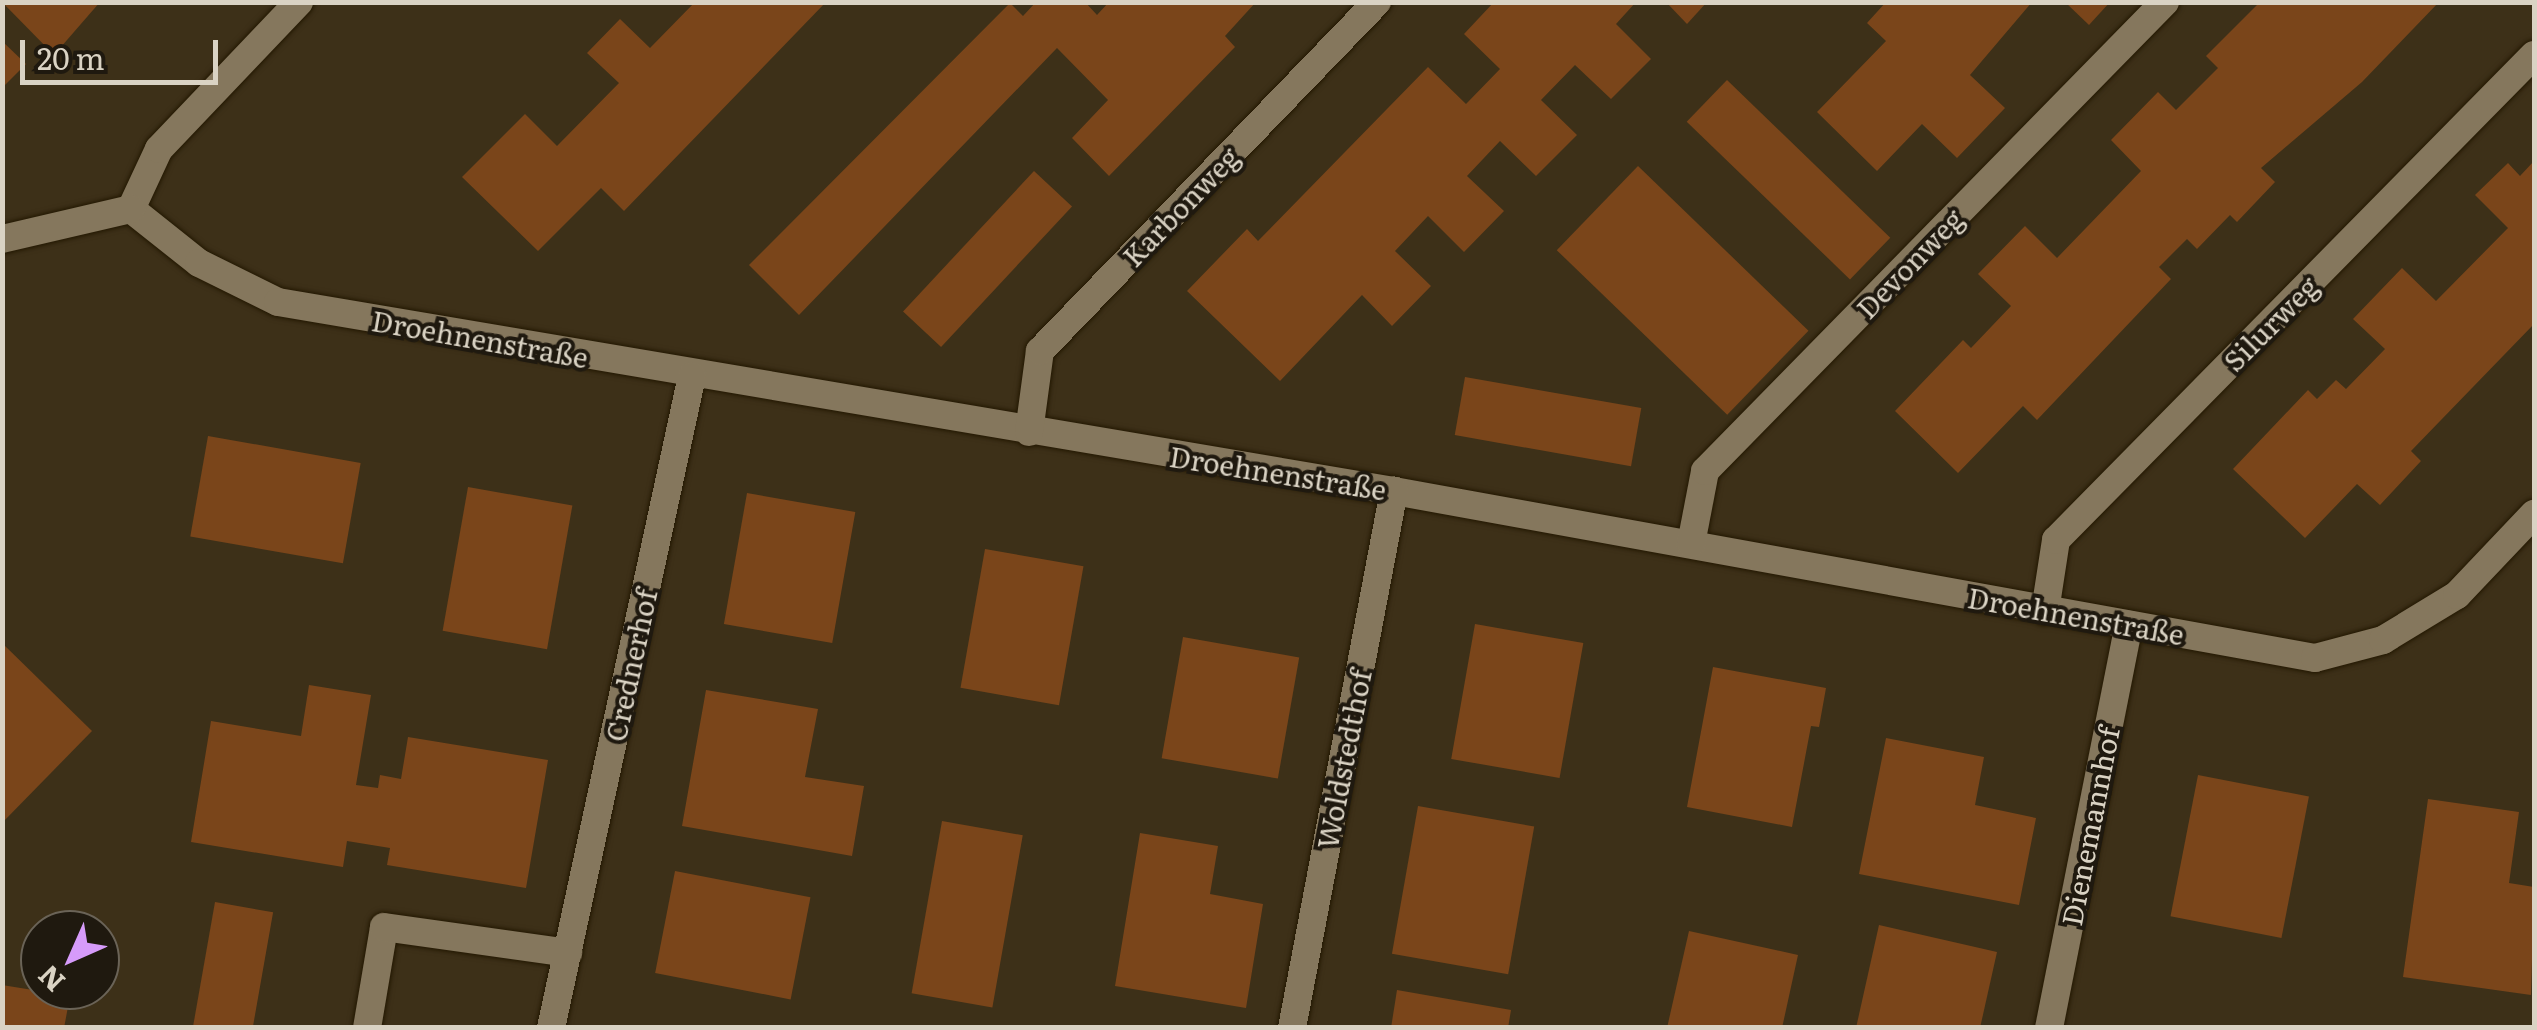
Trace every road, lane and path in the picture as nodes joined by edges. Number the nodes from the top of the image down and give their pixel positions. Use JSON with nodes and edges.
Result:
{"nodes":[{"id":1,"x":299,"y":2,"type":"edge"},
{"id":2,"x":1377,"y":2,"type":"edge"},
{"id":3,"x":2165,"y":2,"type":"edge"},
{"id":4,"x":2534,"y":55,"type":"edge"},
{"id":5,"x":132,"y":210,"type":"junction"},
{"id":6,"x":2,"y":240,"type":"edge"},
{"id":7,"x":692,"y":376,"type":"junction"},
{"id":8,"x":1029,"y":432,"type":"junction"},
{"id":9,"x":1394,"y":491,"type":"junction"},
{"id":10,"x":2534,"y":514,"type":"edge"},
{"id":11,"x":1691,"y":544,"type":"junction"},
{"id":12,"x":2046,"y":611,"type":"junction"},
{"id":13,"x":2129,"y":625,"type":"junction"},
{"id":14,"x":568,"y":953,"type":"junction"},
{"id":15,"x":366,"y":1028,"type":"edge"},
{"id":16,"x":552,"y":1028,"type":"edge"},
{"id":17,"x":1292,"y":1028,"type":"edge"},
{"id":18,"x":2049,"y":1028,"type":"edge"}],
"edges":[{"from":1,"to":5,"type":"street"},
{"from":2,"to":8,"type":"street","name":"Karbonweg"},
{"from":3,"to":11,"type":"street","name":"Devonweg"},
{"from":4,"to":12,"type":"street","name":"Silurweg"},
{"from":5,"to":6,"type":"street"},
{"from":5,"to":7,"type":"street","name":"Droehnenstraße"},
{"from":7,"to":8,"type":"street","name":"Droehnenstraße"},
{"from":7,"to":14,"type":"street","name":"Crednerhof"},
{"from":8,"to":9,"type":"street","name":"Droehnenstraße"},
{"from":9,"to":11,"type":"street","name":"Droehnenstraße"},
{"from":9,"to":17,"type":"street","name":"Woldstedthof"},
{"from":10,"to":13,"type":"street","name":"Droehnenstraße"},
{"from":11,"to":12,"type":"street","name":"Droehnenstraße"},
{"from":12,"to":13,"type":"street","name":"Droehnenstraße"},
{"from":13,"to":18,"type":"street","name":"Dienemannhof"},
{"from":14,"to":15,"type":"street"},
{"from":14,"to":16,"type":"street","name":"Crednerhof"}]}
